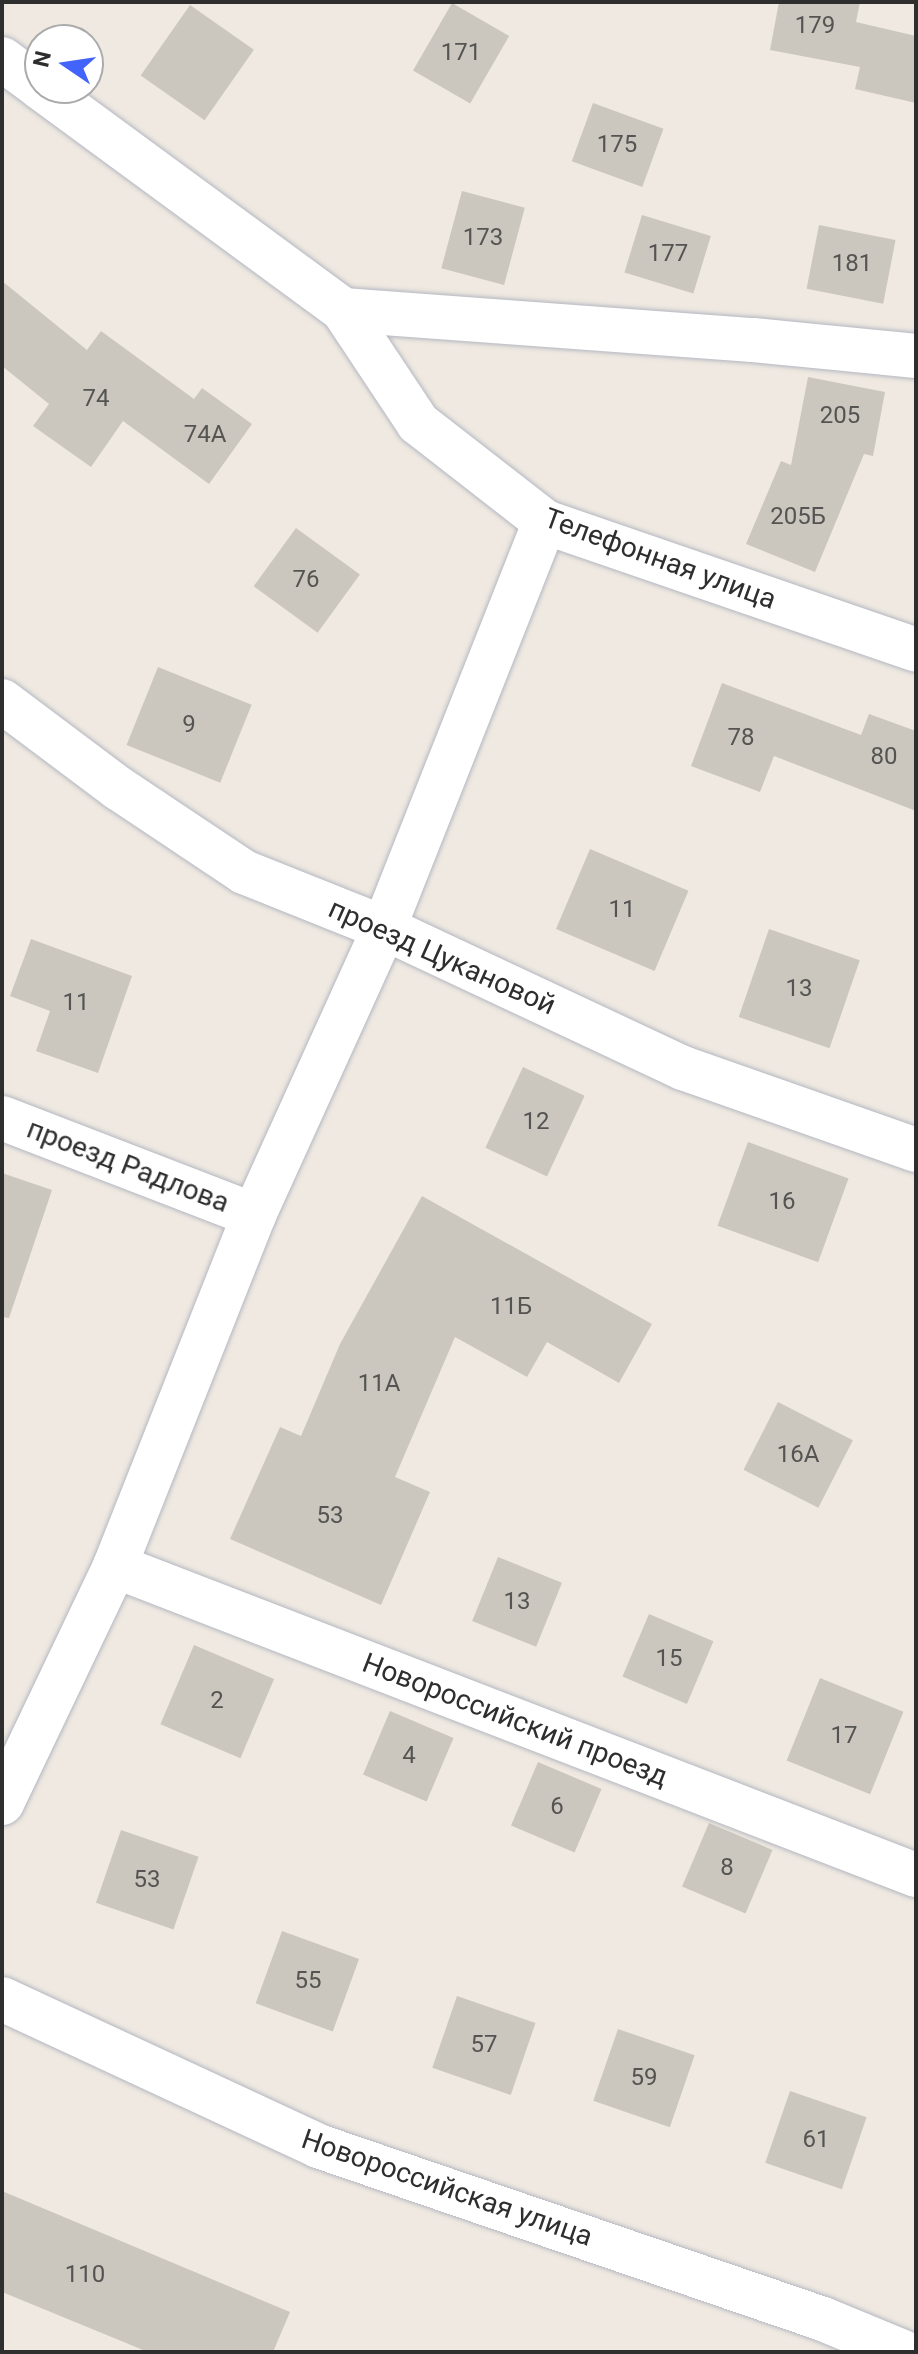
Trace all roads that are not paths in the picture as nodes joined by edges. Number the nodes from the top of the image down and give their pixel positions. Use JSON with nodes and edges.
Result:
{"nodes":[{"id":1,"x":2,"y":59,"type":"edge"},
{"id":2,"x":24,"y":75,"type":"edge"},
{"id":3,"x":63,"y":104,"type":"edge"},
{"id":4,"x":343,"y":310,"type":"junction"},
{"id":5,"x":916,"y":356,"type":"edge"},
{"id":6,"x":545,"y":522,"type":"junction"},
{"id":7,"x":916,"y":650,"type":"edge"},
{"id":8,"x":2,"y":701,"type":"edge"},
{"id":9,"x":384,"y":928,"type":"junction"},
{"id":10,"x":2,"y":1118,"type":"edge"},
{"id":11,"x":916,"y":1150,"type":"edge"},
{"id":12,"x":254,"y":1215,"type":"junction"},
{"id":13,"x":115,"y":1566,"type":"junction"},
{"id":14,"x":2,"y":1803,"type":"edge"},
{"id":15,"x":916,"y":1875,"type":"edge"},
{"id":16,"x":2,"y":1999,"type":"edge"},
{"id":17,"x":903,"y":2352,"type":"edge"}],
"edges":[{"from":1,"to":2,"type":"street","name":"Телефонная улица"},
{"from":3,"to":4,"type":"street","name":"Телефонная улица"},
{"from":4,"to":5,"type":"street"},
{"from":4,"to":6,"type":"street","name":"Телефонная улица"},
{"from":6,"to":7,"type":"street","name":"Телефонная улица"},
{"from":6,"to":9,"type":"street"},
{"from":8,"to":9,"type":"street","name":"проезд Цукановой"},
{"from":9,"to":11,"type":"street","name":"проезд Цукановой"},
{"from":9,"to":12,"type":"street"},
{"from":10,"to":12,"type":"street","name":"проезд Радлова"},
{"from":12,"to":13,"type":"street"},
{"from":13,"to":14,"type":"street"},
{"from":13,"to":15,"type":"street","name":"Новороссийский проезд"},
{"from":16,"to":17,"type":"street","name":"Новороссийская улица"}]}
